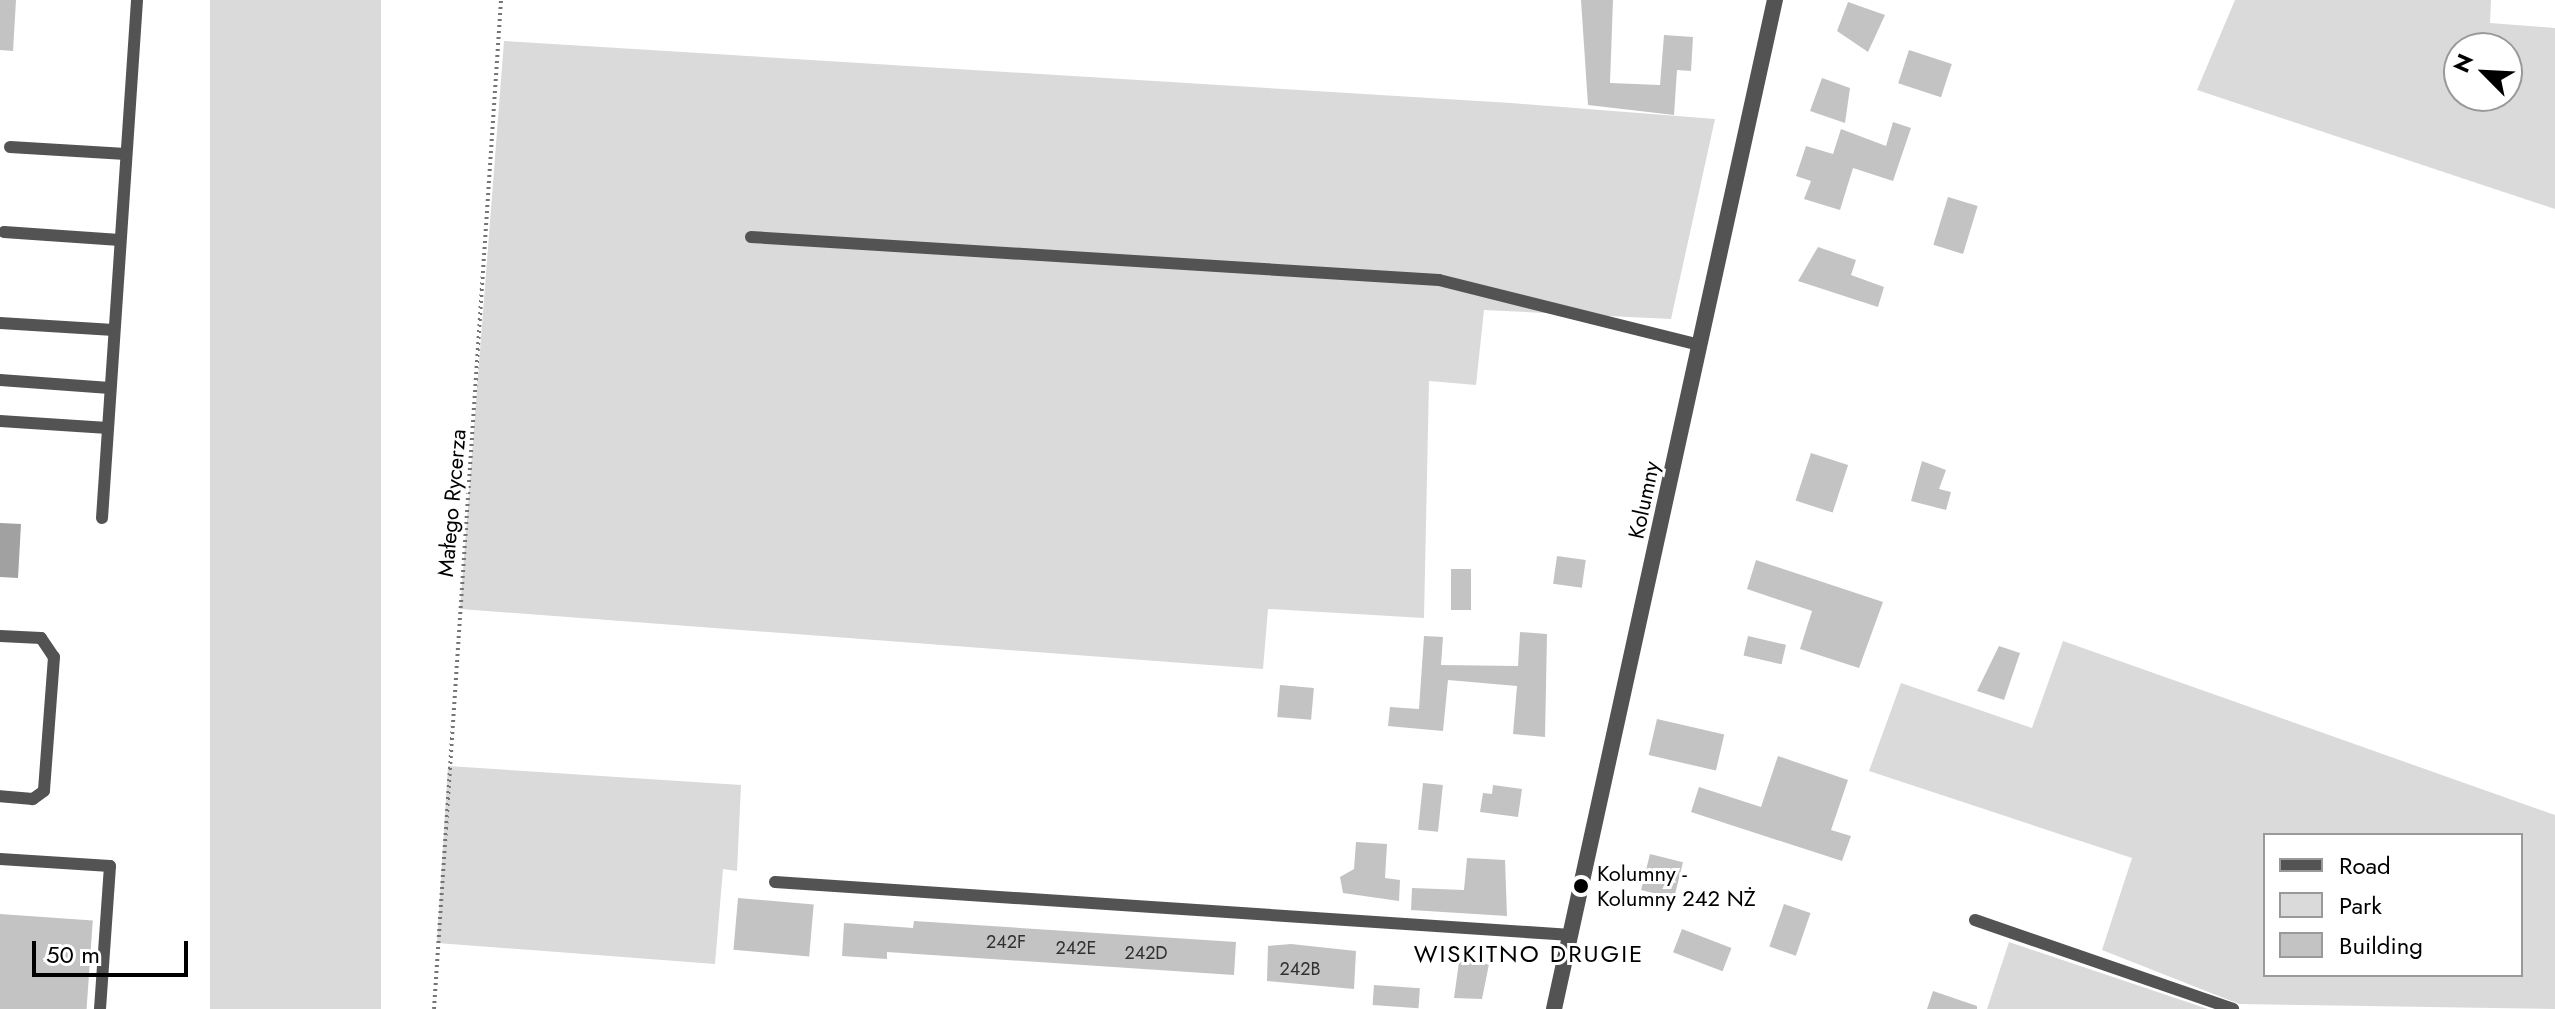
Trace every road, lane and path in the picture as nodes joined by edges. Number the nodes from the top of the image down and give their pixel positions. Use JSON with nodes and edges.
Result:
{"nodes":[{"id":1,"x":137,"y":0,"type":"edge"},
{"id":2,"x":501,"y":0,"type":"edge"},
{"id":3,"x":1775,"y":0,"type":"edge"},
{"id":4,"x":10,"y":147,"type":"dead end"},
{"id":5,"x":126,"y":154,"type":"junction"},
{"id":6,"x":4,"y":232,"type":"dead end"},
{"id":7,"x":751,"y":237,"type":"dead end"},
{"id":8,"x":120,"y":240,"type":"junction"},
{"id":9,"x":0,"y":323,"type":"edge"},
{"id":10,"x":114,"y":330,"type":"junction"},
{"id":11,"x":1700,"y":345,"type":"junction"},
{"id":12,"x":0,"y":380,"type":"edge"},
{"id":13,"x":110,"y":388,"type":"junction"},
{"id":14,"x":0,"y":421,"type":"edge"},
{"id":15,"x":108,"y":428,"type":"junction"},
{"id":16,"x":102,"y":518,"type":"dead end"},
{"id":17,"x":0,"y":636,"type":"edge"},
{"id":18,"x":0,"y":796,"type":"edge"},
{"id":19,"x":0,"y":859,"type":"edge"},
{"id":20,"x":775,"y":882,"type":"dead end"},
{"id":21,"x":1975,"y":920,"type":"dead end"},
{"id":22,"x":1571,"y":935,"type":"junction"},
{"id":23,"x":100,"y":1009,"type":"edge"},
{"id":24,"x":434,"y":1009,"type":"edge"},
{"id":25,"x":1554,"y":1009,"type":"edge"},
{"id":26,"x":2233,"y":1009,"type":"edge"}],
"edges":[{"from":1,"to":5,"type":"lane"},
{"from":2,"to":24,"type":"path","name":"Małego Rycerza"},
{"from":3,"to":11,"type":"street","name":"Kolumny"},
{"from":4,"to":5,"type":"lane"},
{"from":5,"to":8,"type":"lane"},
{"from":6,"to":8,"type":"lane"},
{"from":7,"to":11,"type":"lane"},
{"from":8,"to":10,"type":"lane"},
{"from":9,"to":10,"type":"lane"},
{"from":10,"to":13,"type":"lane"},
{"from":11,"to":22,"type":"street","name":"Kolumny"},
{"from":12,"to":13,"type":"lane"},
{"from":13,"to":15,"type":"lane"},
{"from":14,"to":15,"type":"lane"},
{"from":15,"to":16,"type":"lane"},
{"from":17,"to":18,"type":"lane"},
{"from":19,"to":23,"type":"lane"},
{"from":20,"to":22,"type":"lane"},
{"from":21,"to":26,"type":"lane"},
{"from":22,"to":25,"type":"street","name":"Kolumny"}]}
